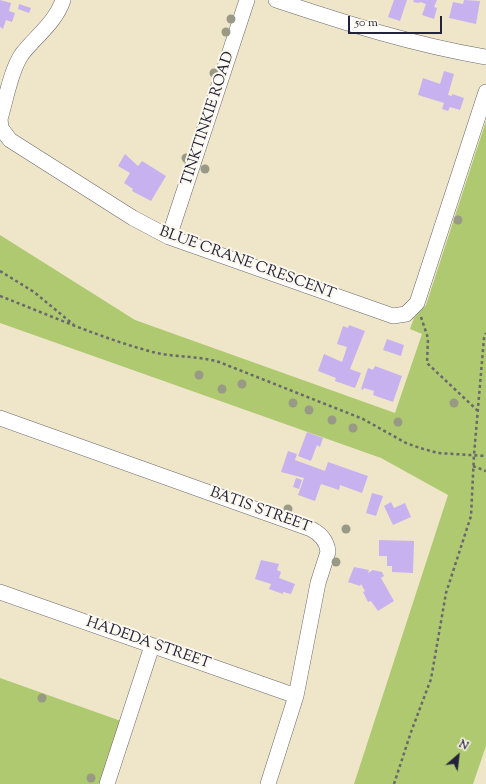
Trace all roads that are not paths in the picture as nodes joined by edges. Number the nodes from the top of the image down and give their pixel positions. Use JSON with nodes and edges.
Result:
{"nodes":[{"id":1,"x":63,"y":0,"type":"edge"},
{"id":2,"x":247,"y":0,"type":"edge"},
{"id":3,"x":276,"y":0,"type":"edge"},
{"id":4,"x":486,"y":57,"type":"edge"},
{"id":5,"x":486,"y":92,"type":"edge"},
{"id":6,"x":169,"y":237,"type":"junction"},
{"id":7,"x":0,"y":418,"type":"edge"},
{"id":8,"x":0,"y":592,"type":"edge"},
{"id":9,"x":152,"y":646,"type":"junction"},
{"id":10,"x":296,"y":696,"type":"junction"},
{"id":11,"x":106,"y":784,"type":"edge"},
{"id":12,"x":268,"y":784,"type":"edge"}],
"edges":[{"from":1,"to":6,"type":"street","name":"BLUE CRANE CRESCENT"},
{"from":2,"to":6,"type":"street","name":"TINKTINKIE ROAD"},
{"from":3,"to":4,"type":"street"},
{"from":5,"to":6,"type":"street","name":"BLUE CRANE CRESCENT"},
{"from":7,"to":10,"type":"street","name":"BATIS STREET"},
{"from":8,"to":9,"type":"street","name":"HADEDA STREET"},
{"from":9,"to":10,"type":"street","name":"HADEDA STREET"},
{"from":9,"to":11,"type":"street"},
{"from":10,"to":12,"type":"street","name":"BATIS STREET"}]}
